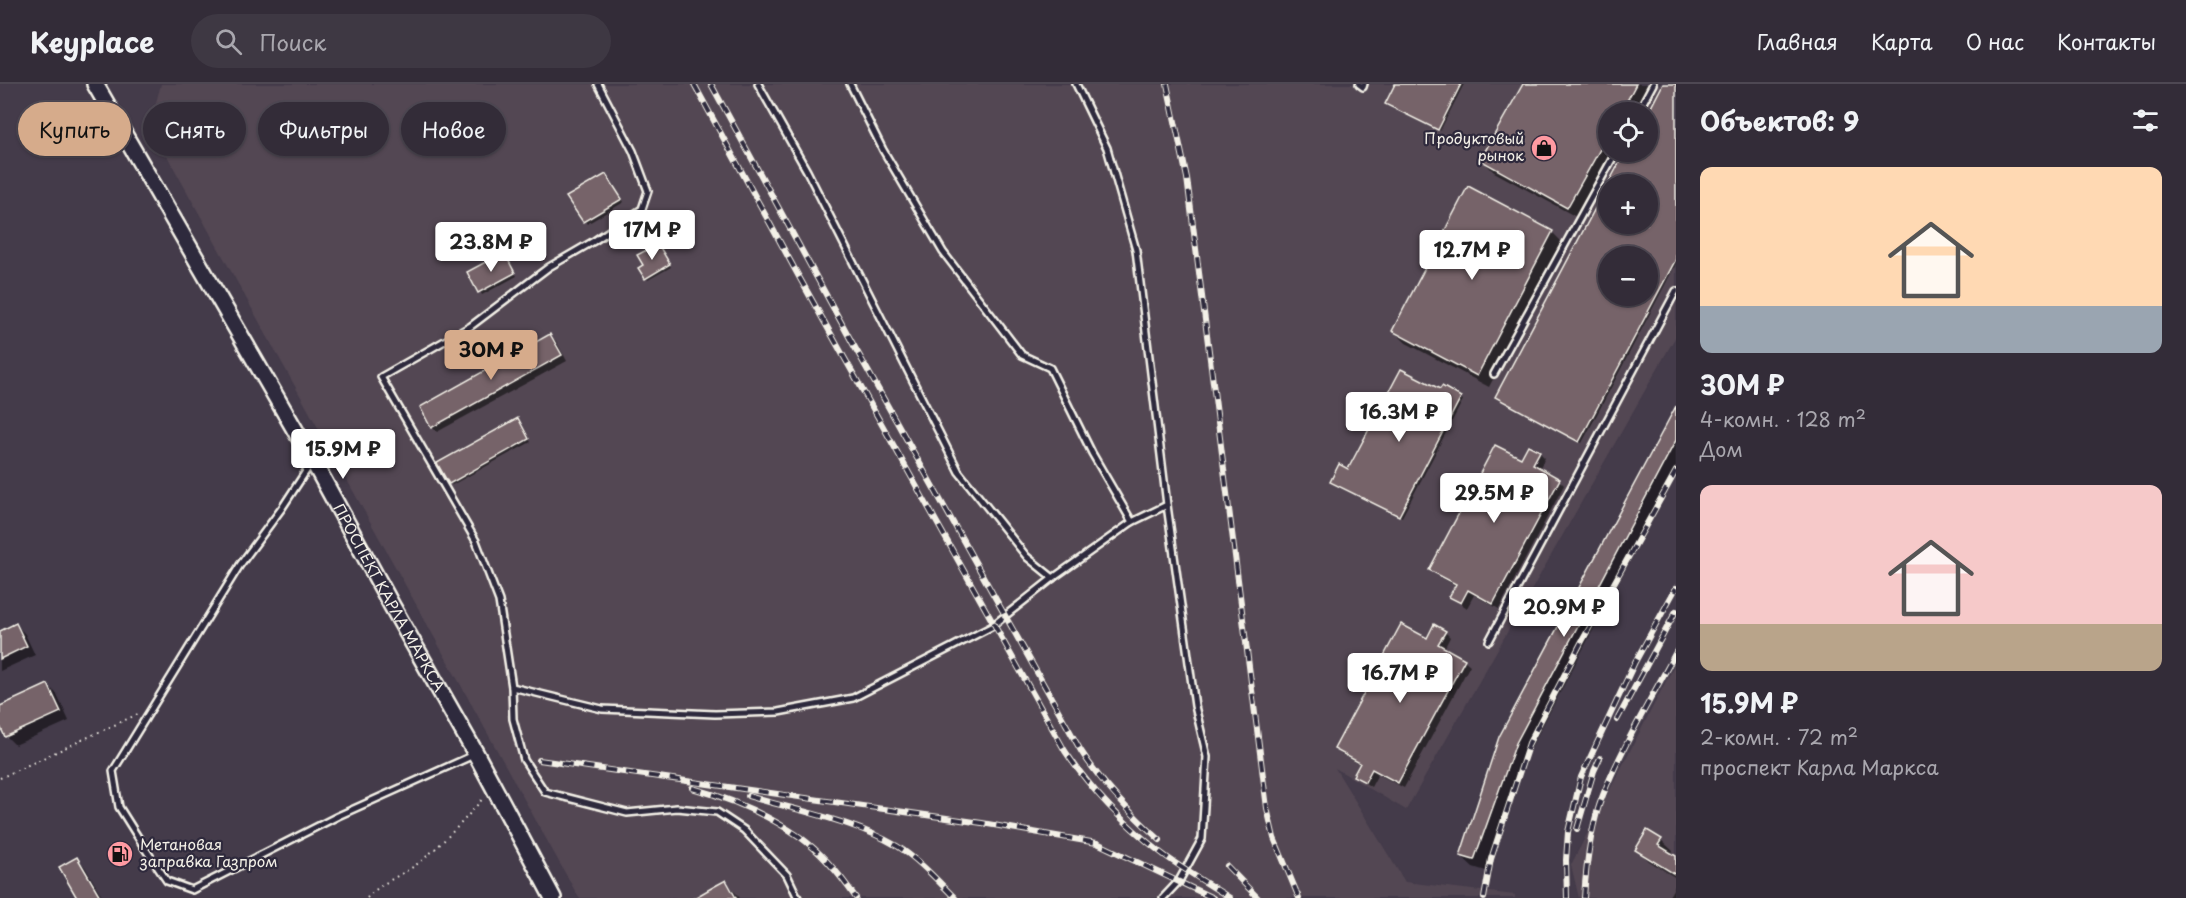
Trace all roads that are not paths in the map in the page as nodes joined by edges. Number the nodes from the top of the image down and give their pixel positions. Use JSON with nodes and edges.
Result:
{"nodes":[{"id":1,"x":95,"y":84,"type":"edge"},
{"id":2,"x":598,"y":84,"type":"edge"},
{"id":3,"x":758,"y":84,"type":"edge"},
{"id":4,"x":850,"y":84,"type":"edge"},
{"id":5,"x":1076,"y":84,"type":"edge"},
{"id":6,"x":1359,"y":84,"type":"edge"},
{"id":7,"x":1364,"y":84,"type":"edge"},
{"id":8,"x":1653,"y":84,"type":"edge"},
{"id":9,"x":1643,"y":102,"type":"edge"},
{"id":10,"x":1611,"y":162,"type":"edge"},
{"id":11,"x":1676,"y":291,"type":"edge"},
{"id":12,"x":1494,"y":374,"type":"dead end"},
{"id":13,"x":313,"y":461,"type":"junction"},
{"id":14,"x":1167,"y":505,"type":"junction"},
{"id":15,"x":1132,"y":522,"type":"junction"},
{"id":16,"x":1053,"y":578,"type":"junction"},
{"id":17,"x":1489,"y":641,"type":"dead end"},
{"id":18,"x":512,"y":687,"type":"junction"},
{"id":19,"x":476,"y":754,"type":"junction"},
{"id":20,"x":553,"y":898,"type":"edge"},
{"id":21,"x":798,"y":898,"type":"edge"},
{"id":22,"x":1163,"y":898,"type":"edge"}],
"edges":[{"from":1,"to":13,"type":"main road","name":"ПРОСПЕКТ КАРЛА МАРКСА"},
{"from":2,"to":18,"type":"lane"},
{"from":3,"to":16,"type":"lane"},
{"from":4,"to":15,"type":"lane"},
{"from":5,"to":14,"type":"lane"},
{"from":6,"to":7,"type":"lane"},
{"from":8,"to":9,"type":"lane"},
{"from":10,"to":12,"type":"lane"},
{"from":11,"to":17,"type":"lane"},
{"from":13,"to":19,"type":"main road","name":"ПРОСПЕКТ КАРЛА МАРКСА"},
{"from":13,"to":19,"type":"lane"},
{"from":14,"to":15,"type":"lane"},
{"from":14,"to":22,"type":"lane"},
{"from":15,"to":16,"type":"lane"},
{"from":16,"to":18,"type":"lane"},
{"from":18,"to":21,"type":"lane"},
{"from":19,"to":20,"type":"main road","name":"ПРОСПЕКТ КАРЛА МАРКСА"}]}
